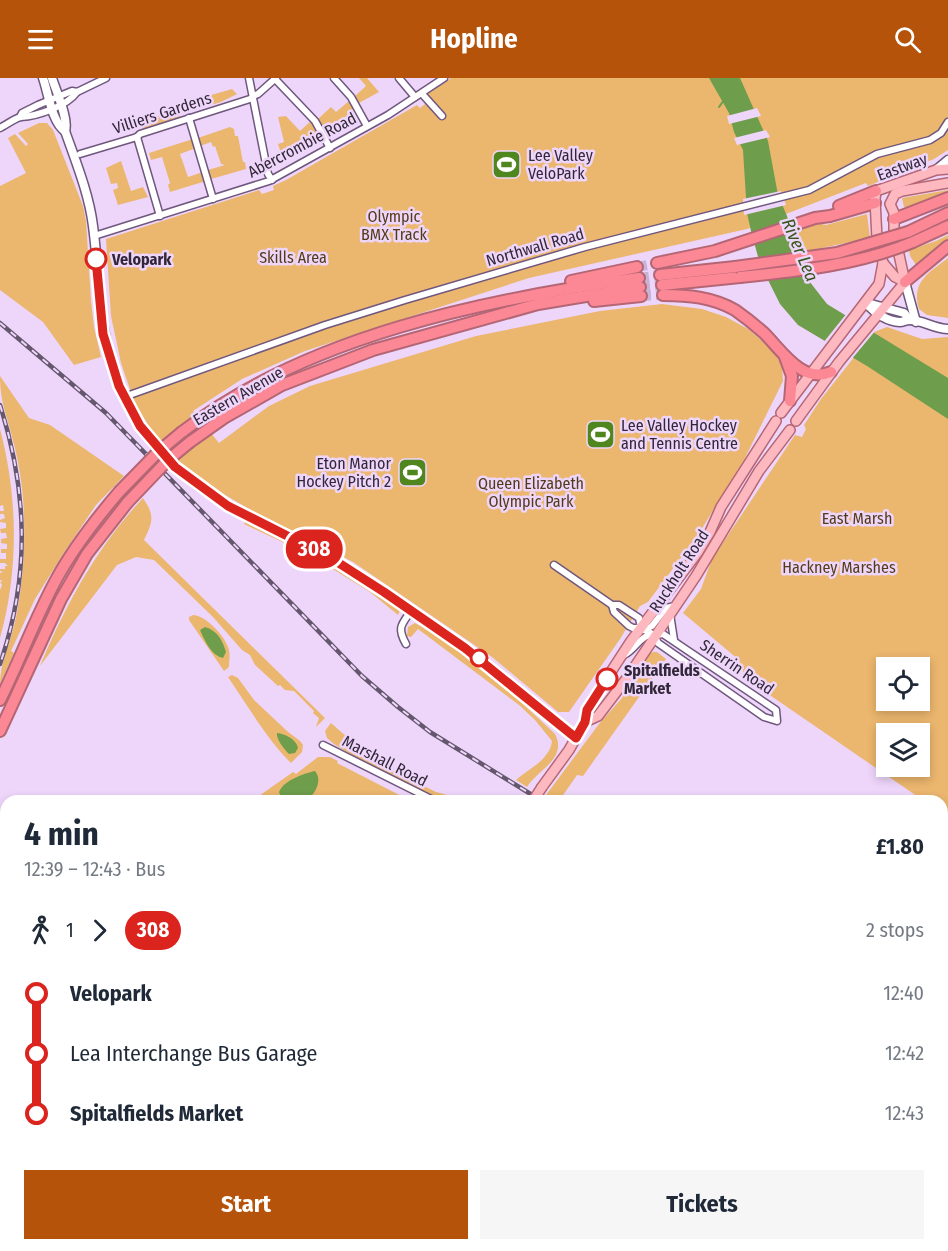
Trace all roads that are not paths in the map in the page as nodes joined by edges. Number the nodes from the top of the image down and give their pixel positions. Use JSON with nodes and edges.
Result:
{"nodes":[{"id":1,"x":43,"y":78,"type":"edge"},
{"id":2,"x":52,"y":78,"type":"edge"},
{"id":3,"x":106,"y":78,"type":"edge"},
{"id":4,"x":249,"y":78,"type":"edge"},
{"id":5,"x":334,"y":78,"type":"edge"},
{"id":6,"x":399,"y":78,"type":"edge"},
{"id":7,"x":444,"y":78,"type":"edge"},
{"id":8,"x":276,"y":79,"type":"edge"},
{"id":9,"x":424,"y":96,"type":"dead end"},
{"id":10,"x":253,"y":97,"type":"junction"},
{"id":11,"x":415,"y":97,"type":"junction"},
{"id":12,"x":55,"y":102,"type":"junction"},
{"id":13,"x":442,"y":116,"type":"dead end"},
{"id":14,"x":189,"y":118,"type":"junction"},
{"id":15,"x":948,"y":122,"type":"edge"},
{"id":16,"x":367,"y":126,"type":"junction"},
{"id":17,"x":0,"y":128,"type":"edge"},
{"id":18,"x":137,"y":137,"type":"junction"},
{"id":19,"x":330,"y":147,"type":"junction"},
{"id":20,"x":80,"y":154,"type":"dead end"},
{"id":21,"x":948,"y":159,"type":"edge"},
{"id":22,"x":948,"y":169,"type":"edge"},
{"id":23,"x":936,"y":170,"type":"junction"},
{"id":24,"x":272,"y":180,"type":"junction"},
{"id":25,"x":948,"y":183,"type":"edge"},
{"id":26,"x":876,"y":191,"type":"junction"},
{"id":27,"x":948,"y":198,"type":"edge"},
{"id":28,"x":213,"y":199,"type":"junction"},
{"id":29,"x":875,"y":203,"type":"junction"},
{"id":30,"x":891,"y":206,"type":"junction"},
{"id":31,"x":948,"y":213,"type":"edge"},
{"id":32,"x":160,"y":216,"type":"junction"},
{"id":33,"x":815,"y":218,"type":"junction"},
{"id":34,"x":894,"y":219,"type":"junction"},
{"id":35,"x":948,"y":226,"type":"edge"},
{"id":36,"x":94,"y":236,"type":"junction"},
{"id":37,"x":910,"y":237,"type":"junction"},
{"id":38,"x":877,"y":239,"type":"junction"},
{"id":39,"x":948,"y":246,"type":"edge"},
{"id":40,"x":657,"y":263,"type":"tunnel mouth"},
{"id":41,"x":883,"y":263,"type":"junction"},
{"id":42,"x":905,"y":282,"type":"junction"},
{"id":43,"x":866,"y":303,"type":"junction"},
{"id":44,"x":880,"y":310,"type":"junction"},
{"id":45,"x":913,"y":321,"type":"junction"},
{"id":46,"x":948,"y":329,"type":"edge"},
{"id":47,"x":784,"y":354,"type":"junction"},
{"id":48,"x":831,"y":372,"type":"junction"},
{"id":49,"x":810,"y":374,"type":"junction"},
{"id":50,"x":126,"y":396,"type":"junction"},
{"id":51,"x":790,"y":401,"type":"junction"},
{"id":52,"x":795,"y":421,"type":"dead end"},
{"id":53,"x":790,"y":430,"type":"dead end"},
{"id":54,"x":554,"y":565,"type":"dead end"},
{"id":55,"x":612,"y":605,"type":"junction"},
{"id":56,"x":672,"y":610,"type":"junction"},
{"id":57,"x":411,"y":611,"type":"junction"},
{"id":58,"x":648,"y":632,"type":"junction"},
{"id":59,"x":677,"y":643,"type":"junction"},
{"id":60,"x":406,"y":644,"type":"dead end"},
{"id":61,"x":0,"y":700,"type":"edge"},
{"id":62,"x":585,"y":722,"type":"junction"},
{"id":63,"x":0,"y":731,"type":"edge"},
{"id":64,"x":576,"y":738,"type":"junction"},
{"id":65,"x":323,"y":745,"type":"dead end"},
{"id":66,"x":423,"y":795,"type":"edge"},
{"id":67,"x":537,"y":795,"type":"edge"}],
"edges":[{"from":1,"to":12,"type":"street"},
{"from":2,"to":12,"type":"street"},
{"from":3,"to":12,"type":"street"},
{"from":4,"to":10,"type":"street"},
{"from":5,"to":16,"type":"street"},
{"from":6,"to":11,"type":"street"},
{"from":7,"to":11,"type":"street","name":"Abercrombie Road"},
{"from":8,"to":10,"type":"street","name":"Villiers Gardens"},
{"from":8,"to":19,"type":"street"},
{"from":9,"to":13,"type":"street"},
{"from":10,"to":14,"type":"street","name":"Villiers Gardens"},
{"from":10,"to":24,"type":"street"},
{"from":11,"to":16,"type":"street","name":"Abercrombie Road"},
{"from":12,"to":17,"type":"street"},
{"from":12,"to":36,"type":"street"},
{"from":14,"to":18,"type":"street","name":"Villiers Gardens"},
{"from":14,"to":28,"type":"street"},
{"from":15,"to":50,"type":"street","name":"Northwall Road"},
{"from":16,"to":19,"type":"street","name":"Abercrombie Road"},
{"from":18,"to":20,"type":"street","name":"Villiers Gardens"},
{"from":18,"to":32,"type":"street"},
{"from":19,"to":24,"type":"street","name":"Abercrombie Road"},
{"from":21,"to":23,"type":"street"},
{"from":22,"to":23,"type":"main road","name":"Eastway"},
{"from":23,"to":26,"type":"main road","name":"Eastway"},
{"from":24,"to":28,"type":"street","name":"Abercrombie Road"},
{"from":25,"to":30,"type":"main road","name":"Eastway"},
{"from":26,"to":29,"type":"main road","name":"Eastway"},
{"from":26,"to":33,"type":"highway"},
{"from":27,"to":34,"type":"highway"},
{"from":28,"to":32,"type":"street","name":"Abercrombie Road"},
{"from":29,"to":30,"type":"main road","name":"Eastway"},
{"from":29,"to":33,"type":"highway"},
{"from":29,"to":38,"type":"main road","name":"Eastway"},
{"from":30,"to":34,"type":"main road","name":"Eastway"},
{"from":31,"to":37,"type":"highway"},
{"from":32,"to":36,"type":"street","name":"Abercrombie Road"},
{"from":33,"to":40,"type":"highway"},
{"from":34,"to":38,"type":"main road"},
{"from":34,"to":42,"type":"main road","name":"Eastway"},
{"from":35,"to":37,"type":"highway"},
{"from":36,"to":50,"type":"street"},
{"from":37,"to":47,"type":"highway","bridge":true},
{"from":38,"to":41,"type":"main road","name":"Eastway"},
{"from":39,"to":42,"type":"highway"},
{"from":41,"to":42,"type":"main road"},
{"from":41,"to":43,"type":"main road"},
{"from":42,"to":44,"type":"main road"},
{"from":42,"to":45,"type":"street"},
{"from":43,"to":44,"type":"street"},
{"from":43,"to":49,"type":"main road","name":"Ruckholt Road"},
{"from":44,"to":45,"type":"street"},
{"from":44,"to":48,"type":"main road"},
{"from":45,"to":46,"type":"street"},
{"from":47,"to":49,"type":"highway"},
{"from":47,"to":51,"type":"highway"},
{"from":48,"to":49,"type":"highway"},
{"from":48,"to":52,"type":"main road"},
{"from":49,"to":51,"type":"main road","name":"Ruckholt Road"},
{"from":50,"to":57,"type":"street"},
{"from":51,"to":58,"type":"main road","name":"Ruckholt Road"},
{"from":53,"to":56,"type":"main road","name":"Ruckholt Road"},
{"from":54,"to":55,"type":"street"},
{"from":55,"to":58,"type":"street"},
{"from":55,"to":58,"type":"street"},
{"from":56,"to":58,"type":"main road","name":"Ruckholt Road"},
{"from":56,"to":59,"type":"street","name":"Sherrin Road"},
{"from":57,"to":60,"type":"street"},
{"from":57,"to":64,"type":"street"},
{"from":58,"to":59,"type":"street","name":"Sherrin Road"},
{"from":58,"to":59,"type":"street","name":"Sherrin Road"},
{"from":58,"to":62,"type":"main road","name":"Ruckholt Road"},
{"from":58,"to":62,"type":"main road","name":"Ruckholt Road"},
{"from":61,"to":63,"type":"highway","name":"Eastern Avenue","bridge":true},
{"from":62,"to":64,"type":"main road","name":"Ruckholt Road"},
{"from":64,"to":67,"type":"main road","name":"Ruckholt Road","bridge":true},
{"from":65,"to":66,"type":"street","name":"Marshall Road"}]}
